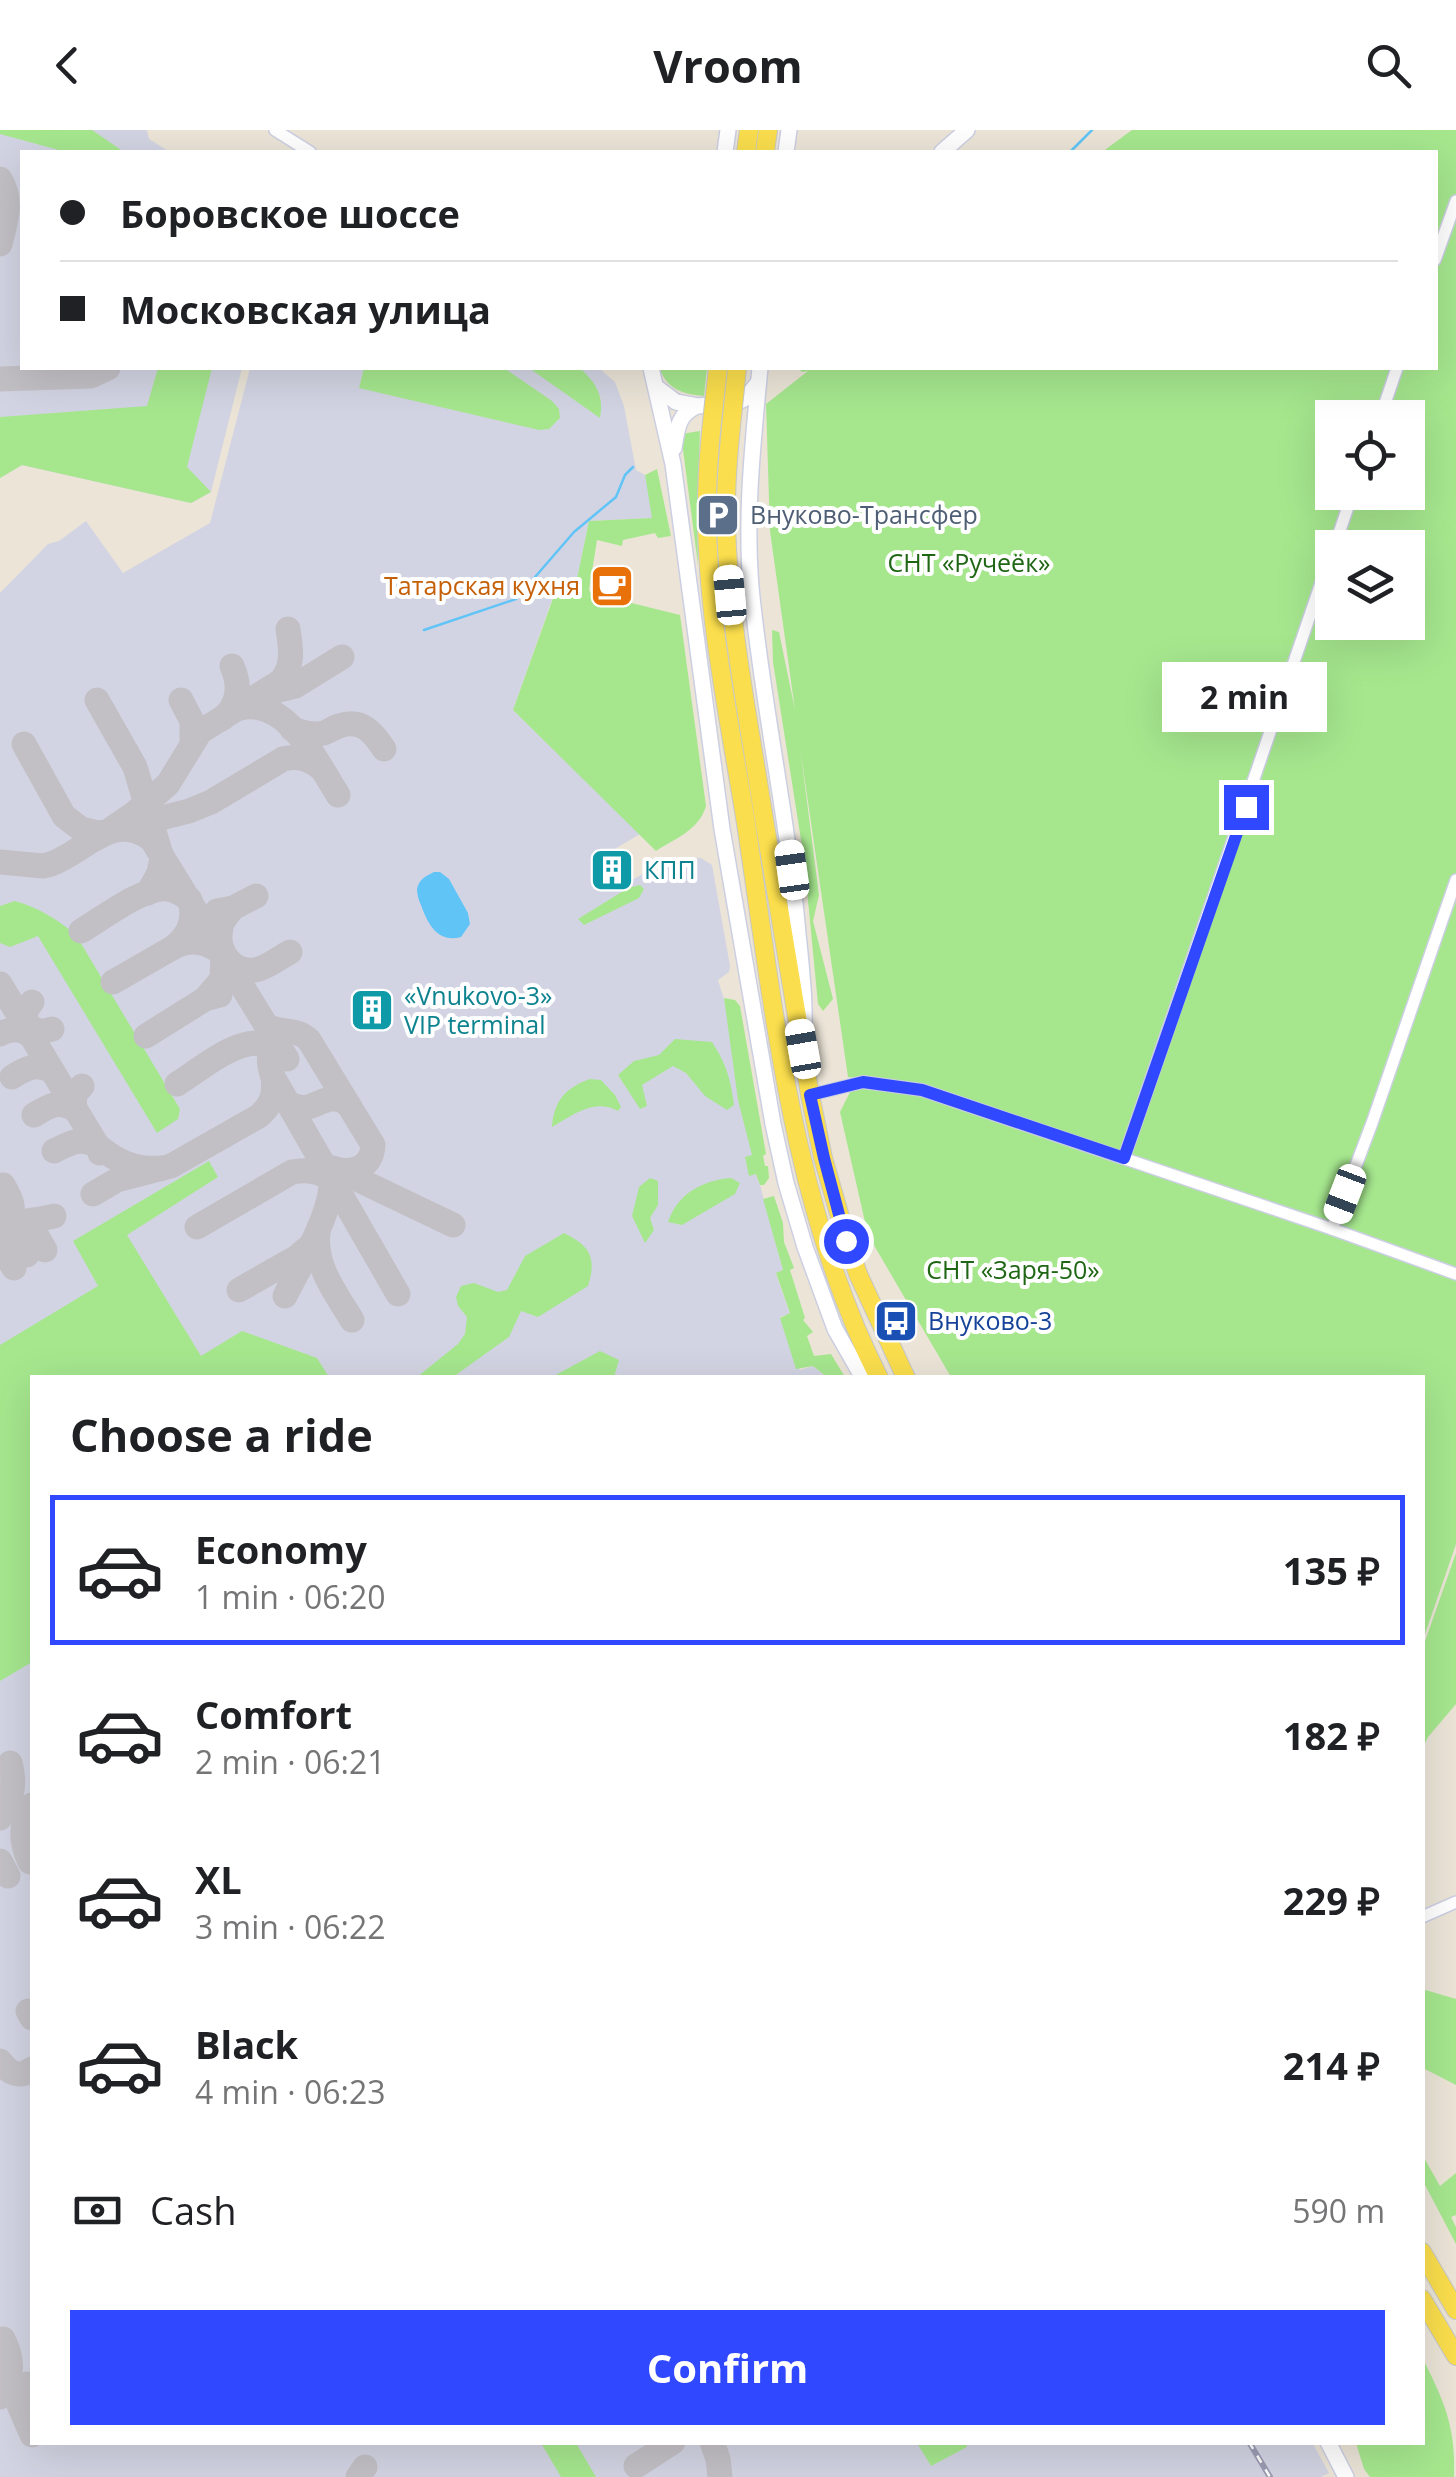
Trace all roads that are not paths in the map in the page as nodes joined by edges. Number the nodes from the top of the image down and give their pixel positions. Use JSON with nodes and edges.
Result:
{"nodes":[{"id":1,"x":275,"y":130,"type":"edge"},
{"id":2,"x":967,"y":130,"type":"edge"},
{"id":3,"x":307,"y":150,"type":"edge"},
{"id":4,"x":944,"y":150,"type":"edge"},
{"id":5,"x":1456,"y":201,"type":"edge"},
{"id":6,"x":1438,"y":252,"type":"edge"},
{"id":7,"x":652,"y":370,"type":"edge"},
{"id":8,"x":718,"y":370,"type":"edge"},
{"id":9,"x":737,"y":370,"type":"edge"},
{"id":10,"x":1396,"y":370,"type":"edge"},
{"id":11,"x":759,"y":374,"type":"edge"},
{"id":12,"x":656,"y":387,"type":"junction"},
{"id":13,"x":1386,"y":400,"type":"edge"},
{"id":14,"x":697,"y":406,"type":"junction"},
{"id":15,"x":673,"y":462,"type":"junction"},
{"id":16,"x":1315,"y":601,"type":"edge"},
{"id":17,"x":754,"y":815,"type":"junction"},
{"id":18,"x":1456,"y":880,"type":"edge"},
{"id":19,"x":803,"y":1049,"type":"junction"},
{"id":20,"x":810,"y":1095,"type":"junction"},
{"id":21,"x":1124,"y":1158,"type":"junction"},
{"id":22,"x":1332,"y":1229,"type":"junction"},
{"id":23,"x":1456,"y":1274,"type":"edge"},
{"id":24,"x":861,"y":1375,"type":"edge"},
{"id":25,"x":878,"y":1375,"type":"edge"},
{"id":26,"x":905,"y":1375,"type":"edge"},
{"id":27,"x":1456,"y":1902,"type":"edge"},
{"id":28,"x":1425,"y":1916,"type":"edge"},
{"id":29,"x":1425,"y":2257,"type":"edge"},
{"id":30,"x":1425,"y":2304,"type":"edge"},
{"id":31,"x":1456,"y":2310,"type":"edge"},
{"id":32,"x":1456,"y":2356,"type":"edge"},
{"id":33,"x":1330,"y":2445,"type":"edge"},
{"id":34,"x":1346,"y":2477,"type":"edge"}],
"edges":[{"from":1,"to":3,"type":"street"},
{"from":2,"to":4,"type":"main road"},
{"from":5,"to":6,"type":"street"},
{"from":7,"to":12,"type":"main road"},
{"from":8,"to":17,"type":"main road","bridge":true},
{"from":9,"to":17,"type":"main road","bridge":true},
{"from":10,"to":13,"type":"street"},
{"from":11,"to":14,"type":"main road"},
{"from":11,"to":19,"type":"main road"},
{"from":12,"to":14,"type":"main road"},
{"from":12,"to":15,"type":"main road"},
{"from":14,"to":15,"type":"main road"},
{"from":15,"to":24,"type":"main road"},
{"from":16,"to":21,"type":"street"},
{"from":17,"to":19,"type":"main road"},
{"from":17,"to":25,"type":"main road"},
{"from":18,"to":22,"type":"street"},
{"from":19,"to":20,"type":"main road"},
{"from":20,"to":21,"type":"street"},
{"from":20,"to":26,"type":"main road"},
{"from":21,"to":22,"type":"street"},
{"from":22,"to":23,"type":"street"},
{"from":27,"to":28,"type":"street"},
{"from":29,"to":31,"type":"main road"},
{"from":30,"to":32,"type":"main road"},
{"from":33,"to":34,"type":"main road"}]}
